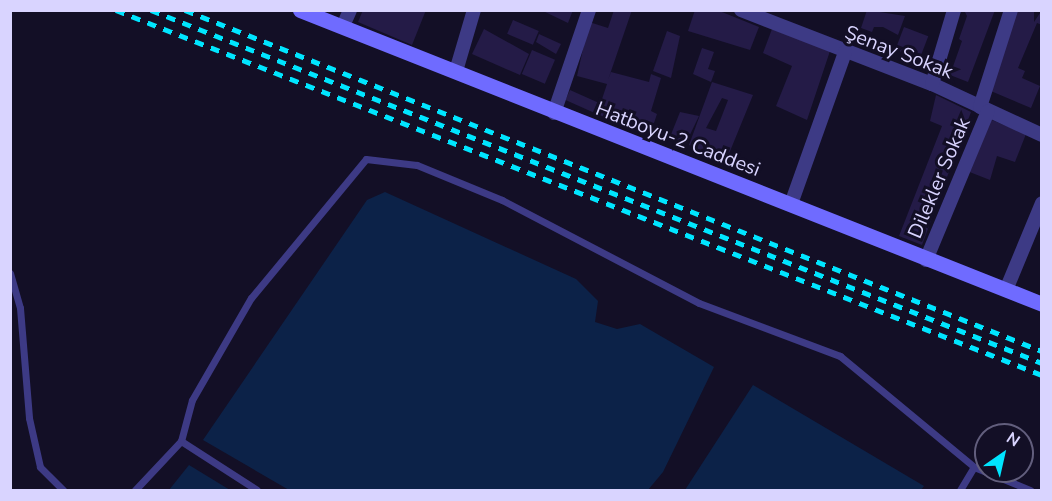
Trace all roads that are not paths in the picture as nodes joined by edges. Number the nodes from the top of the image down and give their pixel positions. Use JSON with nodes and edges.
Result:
{"nodes":[{"id":1,"x":300,"y":10,"type":"edge"},
{"id":2,"x":350,"y":10,"type":"edge"},
{"id":3,"x":474,"y":10,"type":"edge"},
{"id":4,"x":589,"y":10,"type":"edge"},
{"id":5,"x":741,"y":10,"type":"edge"},
{"id":6,"x":954,"y":10,"type":"edge"},
{"id":7,"x":1011,"y":10,"type":"edge"},
{"id":8,"x":344,"y":26,"type":"junction"},
{"id":9,"x":845,"y":52,"type":"junction"},
{"id":10,"x":456,"y":71,"type":"junction"},
{"id":11,"x":932,"y":84,"type":"junction"},
{"id":12,"x":984,"y":109,"type":"junction"},
{"id":13,"x":554,"y":113,"type":"junction"},
{"id":14,"x":1041,"y":135,"type":"edge"},
{"id":15,"x":1041,"y":203,"type":"edge"},
{"id":16,"x":790,"y":204,"type":"junction"},
{"id":17,"x":926,"y":260,"type":"junction"},
{"id":18,"x":10,"y":273,"type":"edge"},
{"id":19,"x":1006,"y":290,"type":"junction"},
{"id":20,"x":1041,"y":304,"type":"edge"},
{"id":21,"x":181,"y":441,"type":"junction"},
{"id":22,"x":974,"y":467,"type":"joint"},
{"id":23,"x":1013,"y":483,"type":"edge"},
{"id":24,"x":63,"y":490,"type":"edge"},
{"id":25,"x":135,"y":490,"type":"edge"},
{"id":26,"x":257,"y":490,"type":"edge"},
{"id":27,"x":960,"y":490,"type":"edge"},
{"id":28,"x":1030,"y":490,"type":"edge"}],
"edges":[{"from":1,"to":8,"type":"main road","name":"Hatboyu-2 Caddesi"},
{"from":2,"to":8,"type":"street"},
{"from":3,"to":10,"type":"street"},
{"from":4,"to":13,"type":"street"},
{"from":5,"to":9,"type":"street","name":"Şenay Sokak"},
{"from":6,"to":11,"type":"street"},
{"from":7,"to":12,"type":"street","name":"Dilekler Sokak"},
{"from":8,"to":10,"type":"main road","name":"Hatboyu-2 Caddesi"},
{"from":9,"to":11,"type":"street","name":"Şenay Sokak"},
{"from":9,"to":16,"type":"street"},
{"from":10,"to":13,"type":"main road","name":"Hatboyu-2 Caddesi"},
{"from":11,"to":12,"type":"street","name":"Şenay Sokak"},
{"from":12,"to":14,"type":"street","name":"Şenay Sokak"},
{"from":12,"to":17,"type":"street","name":"Dilekler Sokak"},
{"from":13,"to":16,"type":"main road","name":"Hatboyu-2 Caddesi"},
{"from":15,"to":19,"type":"street"},
{"from":16,"to":17,"type":"main road","name":"Hatboyu-2 Caddesi"},
{"from":17,"to":19,"type":"main road","name":"Hatboyu-2 Caddesi"},
{"from":18,"to":24,"type":"lane"},
{"from":19,"to":20,"type":"main road","name":"Hatboyu-2 Caddesi"},
{"from":21,"to":22,"type":"lane"},
{"from":21,"to":25,"type":"lane"},
{"from":21,"to":26,"type":"lane"},
{"from":22,"to":27,"type":"lane"},
{"from":23,"to":28,"type":"lane"}]}
